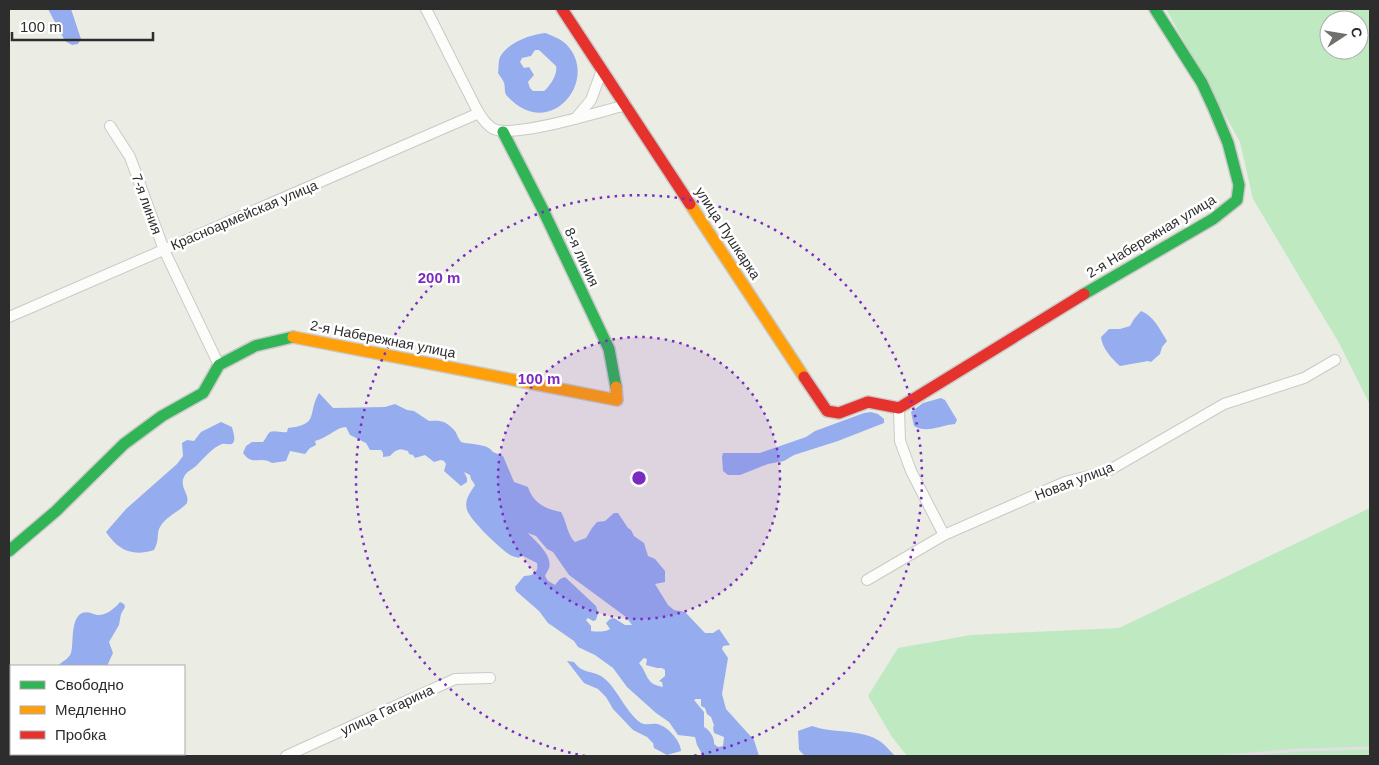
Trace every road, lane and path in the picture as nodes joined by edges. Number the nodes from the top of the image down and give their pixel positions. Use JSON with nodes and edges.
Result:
{"nodes":[{"id":1,"x":426,"y":9,"type":"edge"},
{"id":2,"x":562,"y":9,"type":"edge"},
{"id":3,"x":1155,"y":9,"type":"edge"},
{"id":4,"x":602,"y":70,"type":"junction"},
{"id":5,"x":626,"y":105,"type":"junction"},
{"id":6,"x":479,"y":113,"type":"junction"},
{"id":7,"x":575,"y":120,"type":"junction"},
{"id":8,"x":110,"y":126,"type":"dead end"},
{"id":9,"x":503,"y":132,"type":"junction"},
{"id":10,"x":164,"y":250,"type":"junction"},
{"id":11,"x":9,"y":317,"type":"edge"},
{"id":12,"x":1335,"y":360,"type":"dead end"},
{"id":13,"x":219,"y":365,"type":"junction"},
{"id":14,"x":617,"y":400,"type":"joint"},
{"id":15,"x":899,"y":408,"type":"junction"},
{"id":16,"x":944,"y":535,"type":"junction"},
{"id":17,"x":9,"y":551,"type":"edge"},
{"id":18,"x":867,"y":580,"type":"dead end"},
{"id":19,"x":490,"y":678,"type":"dead end"},
{"id":20,"x":286,"y":756,"type":"edge"}],
"edges":[{"from":1,"to":6,"type":"street"},
{"from":2,"to":4,"type":"street","name":"улица Пушкарка"},
{"from":3,"to":15,"type":"street","name":"2-я Набережная улица"},
{"from":4,"to":5,"type":"street","name":"улица Пушкарка"},
{"from":4,"to":7,"type":"street"},
{"from":5,"to":7,"type":"street"},
{"from":5,"to":15,"type":"street","name":"улица Пушкарка"},
{"from":6,"to":9,"type":"street"},
{"from":6,"to":10,"type":"street","name":"Красноармейская улица"},
{"from":7,"to":9,"type":"street"},
{"from":8,"to":10,"type":"street","name":"7-я линия"},
{"from":9,"to":14,"type":"street","name":"8-я линия"},
{"from":10,"to":11,"type":"street","name":"Красноармейская улица"},
{"from":10,"to":13,"type":"street","name":"7-я линия"},
{"from":12,"to":16,"type":"street","name":"Новая улица"},
{"from":13,"to":14,"type":"street","name":"2-я Набережная улица"},
{"from":13,"to":17,"type":"street"},
{"from":15,"to":16,"type":"street"},
{"from":16,"to":18,"type":"street","name":"Новая улица"},
{"from":19,"to":20,"type":"street","name":"улица Гагарина"}]}
